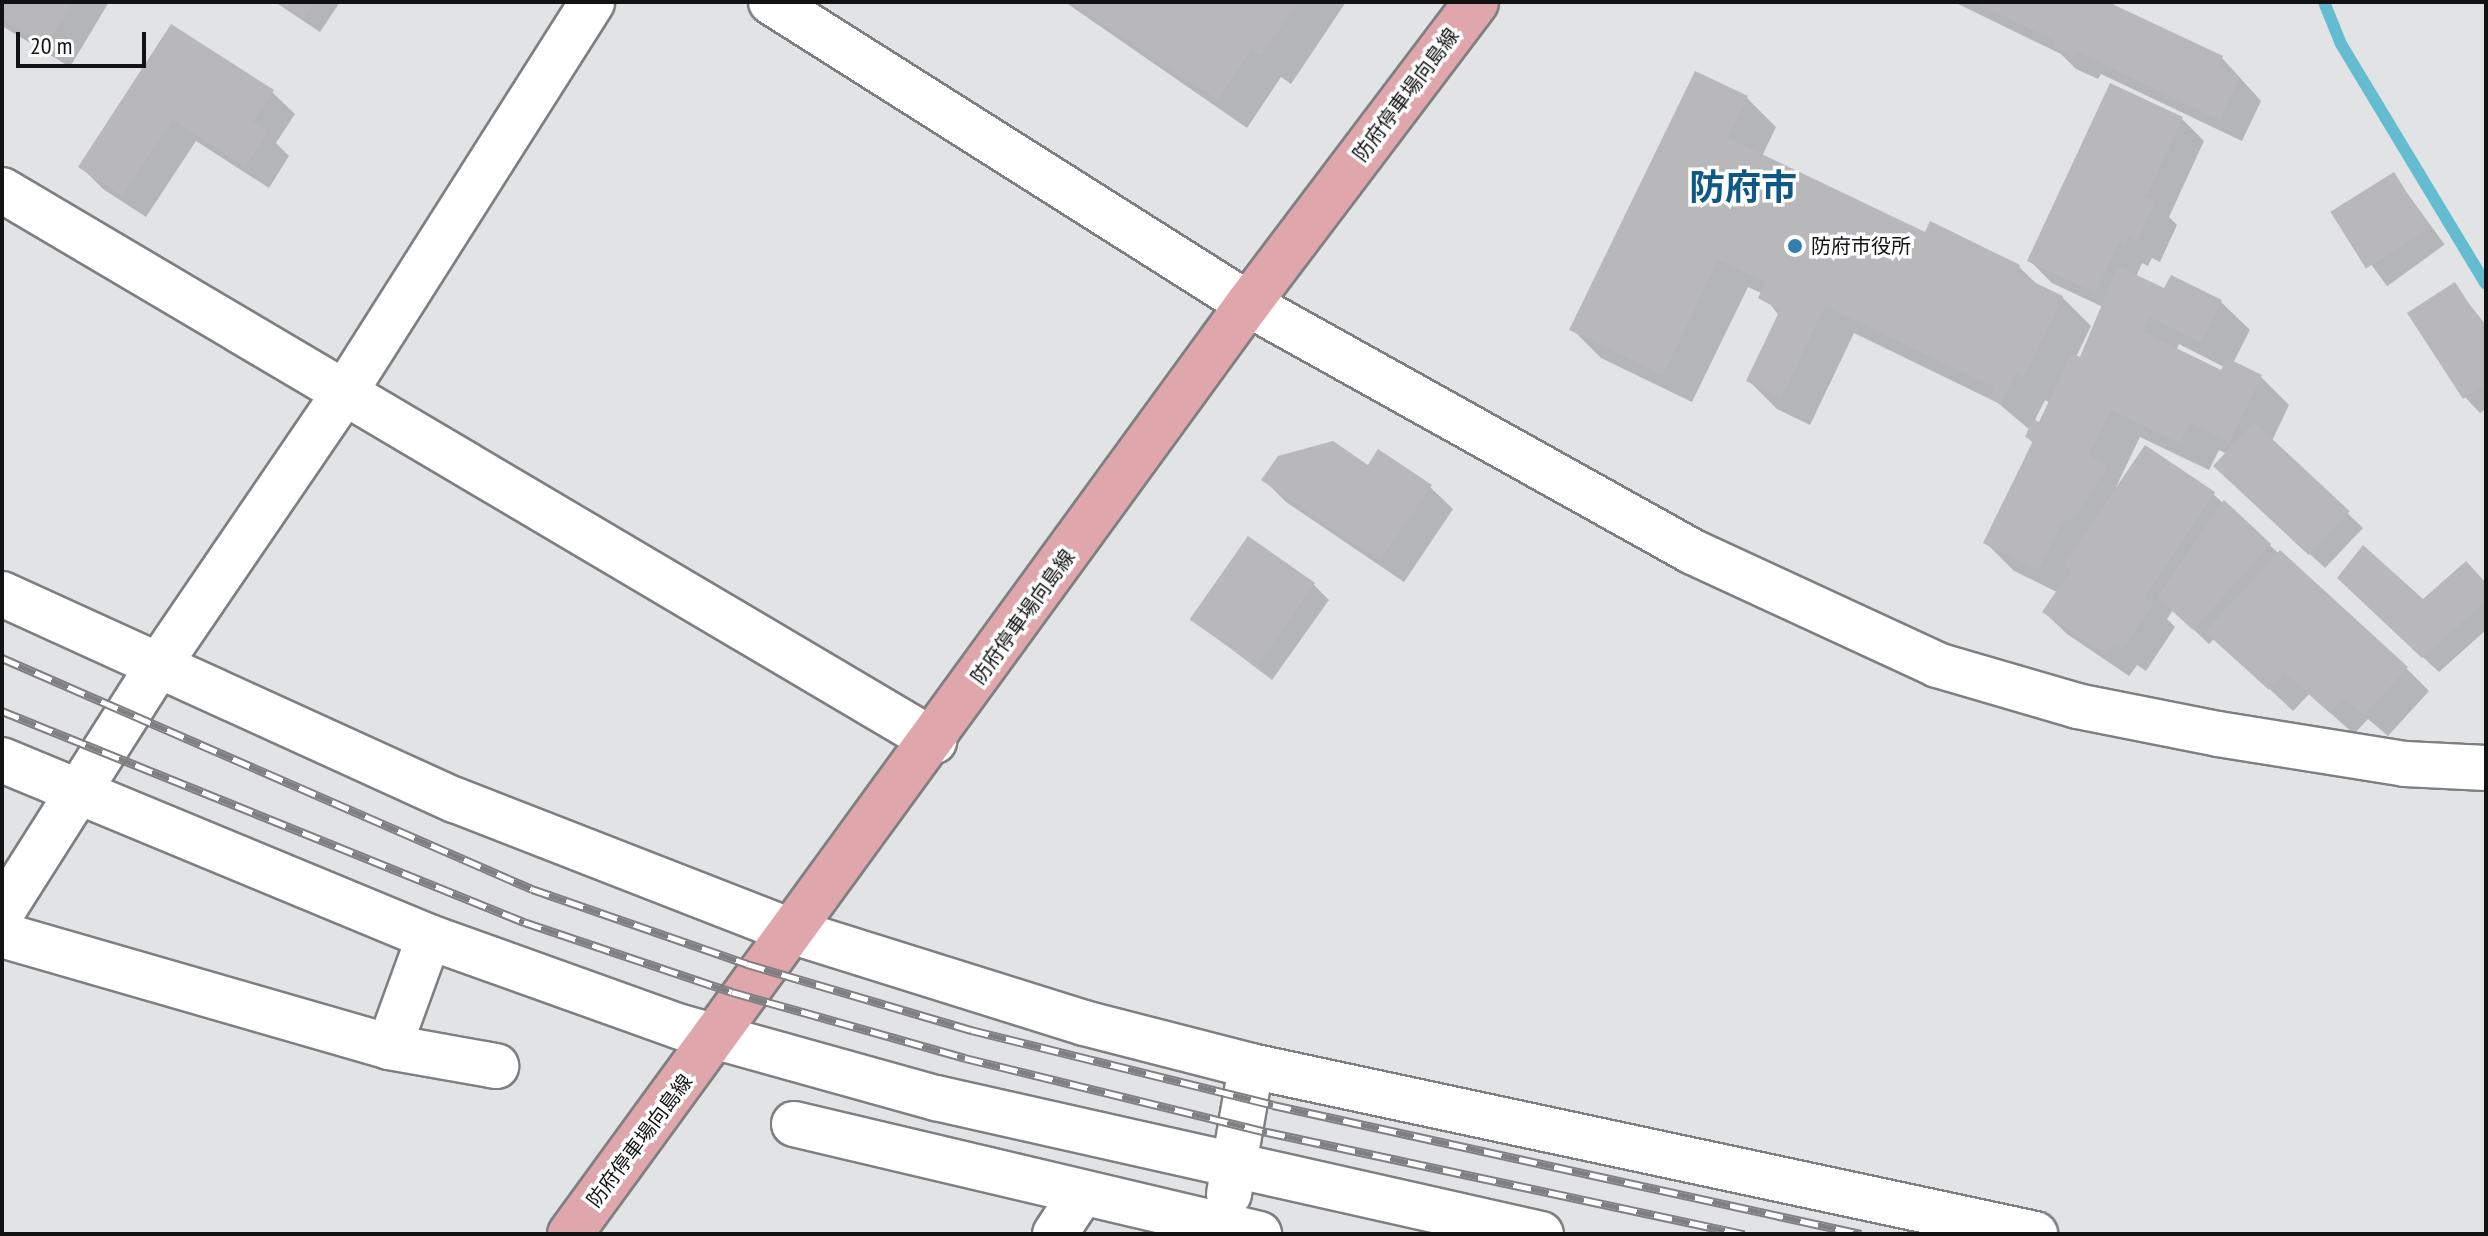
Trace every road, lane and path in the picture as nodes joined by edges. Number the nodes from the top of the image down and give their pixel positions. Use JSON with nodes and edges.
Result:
{"nodes":[{"id":1,"x":592,"y":2,"type":"edge"},
{"id":2,"x":771,"y":2,"type":"edge"},
{"id":3,"x":1476,"y":2,"type":"edge"},
{"id":4,"x":2,"y":190,"type":"edge"},
{"id":5,"x":1248,"y":304,"type":"junction"},
{"id":6,"x":343,"y":395,"type":"junction"},
{"id":7,"x":2,"y":594,"type":"edge"},
{"id":8,"x":158,"y":666,"type":"junction"},
{"id":9,"x":934,"y":741,"type":"junction"},
{"id":10,"x":2,"y":760,"type":"edge"},
{"id":11,"x":2486,"y":768,"type":"edge"},
{"id":12,"x":76,"y":793,"type":"junction"},
{"id":13,"x":2,"y":912,"type":"edge"},
{"id":14,"x":794,"y":932,"type":"junction"},
{"id":15,"x":2,"y":935,"type":"edge"},
{"id":16,"x":429,"y":937,"type":"junction"},
{"id":17,"x":719,"y":1036,"type":"junction"},
{"id":18,"x":389,"y":1047,"type":"junction"},
{"id":19,"x":496,"y":1066,"type":"dead end"},
{"id":20,"x":1251,"y":1066,"type":"junction"},
{"id":21,"x":936,"y":1098,"type":"junction"},
{"id":22,"x":794,"y":1124,"type":"dead end"},
{"id":23,"x":923,"y":1158,"type":"junction"},
{"id":24,"x":1234,"y":1165,"type":"junction"},
{"id":25,"x":1080,"y":1196,"type":"junction"},
{"id":26,"x":1241,"y":1230,"type":"edge"},
{"id":27,"x":570,"y":1234,"type":"edge"},
{"id":28,"x":1055,"y":1234,"type":"edge"},
{"id":29,"x":1541,"y":1234,"type":"edge"},
{"id":30,"x":2035,"y":1234,"type":"edge"}],
"edges":[{"from":1,"to":6,"type":"street"},
{"from":2,"to":5,"type":"street"},
{"from":3,"to":5,"type":"main road","name":"防府停車場向島線"},
{"from":4,"to":6,"type":"street"},
{"from":5,"to":9,"type":"main road","name":"防府停車場向島線"},
{"from":5,"to":11,"type":"street"},
{"from":6,"to":8,"type":"street"},
{"from":6,"to":9,"type":"street"},
{"from":7,"to":8,"type":"street"},
{"from":8,"to":12,"type":"street"},
{"from":8,"to":14,"type":"street"},
{"from":9,"to":14,"type":"main road","name":"防府停車場向島線"},
{"from":10,"to":12,"type":"street"},
{"from":12,"to":13,"type":"street"},
{"from":12,"to":16,"type":"street"},
{"from":14,"to":17,"type":"main road","name":"防府停車場向島線"},
{"from":14,"to":20,"type":"street"},
{"from":15,"to":18,"type":"street"},
{"from":16,"to":17,"type":"street"},
{"from":16,"to":18,"type":"street"},
{"from":17,"to":21,"type":"street"},
{"from":17,"to":27,"type":"main road","name":"防府停車場向島線"},
{"from":18,"to":19,"type":"street"},
{"from":20,"to":24,"type":"street"},
{"from":20,"to":30,"type":"street"},
{"from":21,"to":23,"type":"street"},
{"from":21,"to":24,"type":"street"},
{"from":22,"to":23,"type":"street"},
{"from":23,"to":25,"type":"street"},
{"from":24,"to":26,"type":"street"},
{"from":24,"to":29,"type":"street"},
{"from":25,"to":26,"type":"street"},
{"from":25,"to":28,"type":"street"}]}
